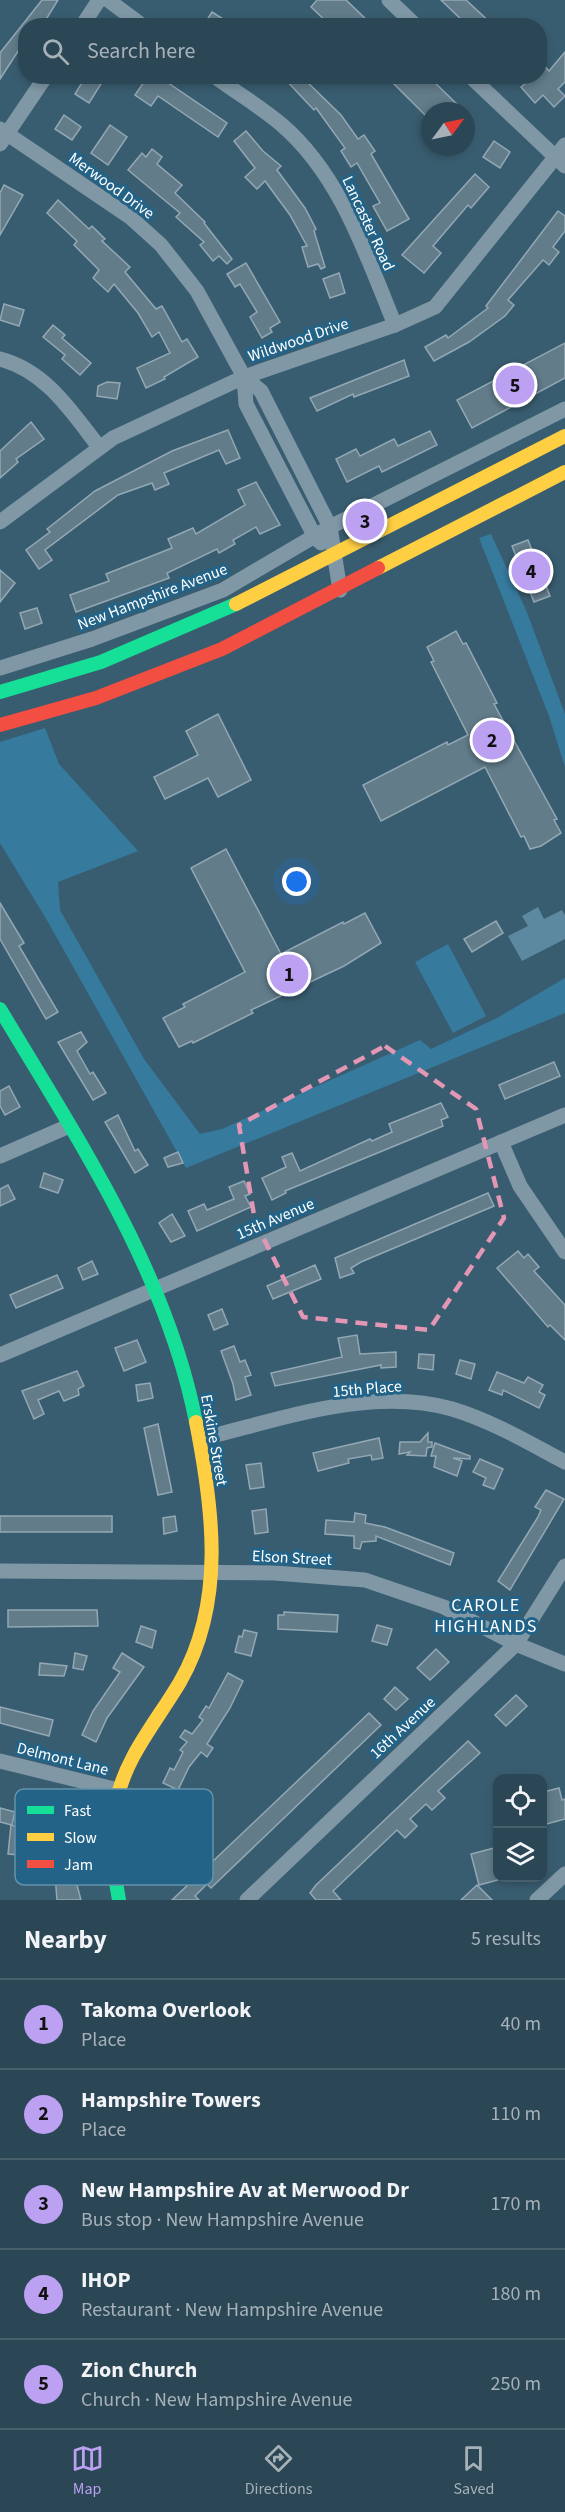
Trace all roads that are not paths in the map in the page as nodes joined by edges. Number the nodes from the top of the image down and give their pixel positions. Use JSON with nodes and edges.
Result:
{"nodes":[{"id":1,"x":99,"y":0,"type":"edge"},
{"id":2,"x":108,"y":0,"type":"edge"},
{"id":3,"x":389,"y":0,"type":"edge"},
{"id":4,"x":87,"y":18,"type":"edge"},
{"id":5,"x":132,"y":18,"type":"edge"},
{"id":6,"x":408,"y":18,"type":"edge"},
{"id":7,"x":40,"y":84,"type":"edge"},
{"id":8,"x":225,"y":84,"type":"edge"},
{"id":9,"x":479,"y":84,"type":"edge"},
{"id":10,"x":2,"y":135,"type":"edge"},
{"id":11,"x":562,"y":156,"type":"edge"},
{"id":12,"x":395,"y":324,"type":"junction"},
{"id":13,"x":0,"y":359,"type":"edge"},
{"id":14,"x":244,"y":377,"type":"junction"},
{"id":15,"x":565,"y":409,"type":"edge"},
{"id":16,"x":565,"y":436,"type":"edge"},
{"id":17,"x":99,"y":447,"type":"junction"},
{"id":18,"x":565,"y":472,"type":"edge"},
{"id":19,"x":0,"y":522,"type":"edge"},
{"id":20,"x":330,"y":527,"type":"junction"},
{"id":21,"x":315,"y":537,"type":"junction"},
{"id":22,"x":336,"y":556,"type":"junction"},
{"id":23,"x":340,"y":590,"type":"junction"},
{"id":24,"x":0,"y":668,"type":"edge"},
{"id":25,"x":0,"y":692,"type":"edge"},
{"id":26,"x":0,"y":725,"type":"edge"},
{"id":27,"x":0,"y":1009,"type":"edge"},
{"id":28,"x":565,"y":1115,"type":"edge"},
{"id":29,"x":69,"y":1126,"type":"junction"},
{"id":30,"x":501,"y":1142,"type":"junction"},
{"id":31,"x":0,"y":1156,"type":"edge"},
{"id":32,"x":565,"y":1252,"type":"edge"},
{"id":33,"x":156,"y":1289,"type":"junction"},
{"id":34,"x":0,"y":1355,"type":"edge"},
{"id":35,"x":200,"y":1439,"type":"junction"},
{"id":36,"x":565,"y":1462,"type":"edge"},
{"id":37,"x":565,"y":1566,"type":"edge"},
{"id":38,"x":0,"y":1571,"type":"edge"},
{"id":39,"x":212,"y":1572,"type":"junction"},
{"id":40,"x":516,"y":1644,"type":"junction"},
{"id":41,"x":565,"y":1664,"type":"edge"},
{"id":42,"x":0,"y":1761,"type":"edge"},
{"id":43,"x":114,"y":1789,"type":"edge"},
{"id":44,"x":118,"y":1789,"type":"edge"},
{"id":45,"x":565,"y":1874,"type":"edge"},
{"id":46,"x":116,"y":1885,"type":"edge"},
{"id":47,"x":119,"y":1900,"type":"edge"},
{"id":48,"x":247,"y":1900,"type":"edge"},
{"id":49,"x":537,"y":1900,"type":"edge"}],
"edges":[{"from":1,"to":4,"type":"street"},
{"from":2,"to":5,"type":"street"},
{"from":3,"to":6,"type":"street"},
{"from":7,"to":10,"type":"street"},
{"from":8,"to":12,"type":"street","name":"Lancaster Road"},
{"from":9,"to":11,"type":"street"},
{"from":10,"to":14,"type":"street","name":"Merwood Drive"},
{"from":11,"to":12,"type":"street","name":"Wildwood Drive"},
{"from":12,"to":14,"type":"street","name":"Wildwood Drive"},
{"from":13,"to":17,"type":"street"},
{"from":14,"to":17,"type":"street","name":"Wildwood Drive"},
{"from":14,"to":20,"type":"street","name":"Merwood Drive"},
{"from":14,"to":21,"type":"street","name":"Merwood Drive"},
{"from":15,"to":20,"type":"street","name":"New Hampshire Avenue"},
{"from":16,"to":22,"type":"main road"},
{"from":17,"to":19,"type":"street","name":"Wildwood Drive"},
{"from":18,"to":23,"type":"main road"},
{"from":20,"to":21,"type":"street","name":"New Hampshire Avenue"},
{"from":20,"to":22,"type":"street","name":"Merwood Drive"},
{"from":21,"to":22,"type":"street","name":"Merwood Drive"},
{"from":21,"to":24,"type":"street","name":"New Hampshire Avenue"},
{"from":22,"to":23,"type":"street","name":"Merwood Drive"},
{"from":22,"to":25,"type":"main road"},
{"from":23,"to":26,"type":"main road"},
{"from":27,"to":29,"type":"main road","name":"Erskine Street"},
{"from":28,"to":30,"type":"street","name":"15th Avenue"},
{"from":29,"to":31,"type":"street"},
{"from":29,"to":33,"type":"main road","name":"Erskine Street"},
{"from":30,"to":32,"type":"street"},
{"from":30,"to":33,"type":"street","name":"15th Avenue"},
{"from":33,"to":34,"type":"street","name":"15th Avenue"},
{"from":33,"to":35,"type":"main road","name":"Erskine Street"},
{"from":35,"to":36,"type":"street","name":"15th Place"},
{"from":35,"to":39,"type":"main road","name":"Erskine Street"},
{"from":37,"to":40,"type":"street","name":"16th Avenue"},
{"from":38,"to":39,"type":"street","name":"Elson Street"},
{"from":39,"to":40,"type":"street","name":"Elson Street"},
{"from":39,"to":44,"type":"main road","name":"Erskine Street"},
{"from":40,"to":41,"type":"street","name":"Elson Street"},
{"from":40,"to":48,"type":"street","name":"16th Avenue"},
{"from":42,"to":43,"type":"street","name":"Delmont Lane"},
{"from":45,"to":49,"type":"street"},
{"from":46,"to":47,"type":"main road","name":"Erskine Street"}]}
